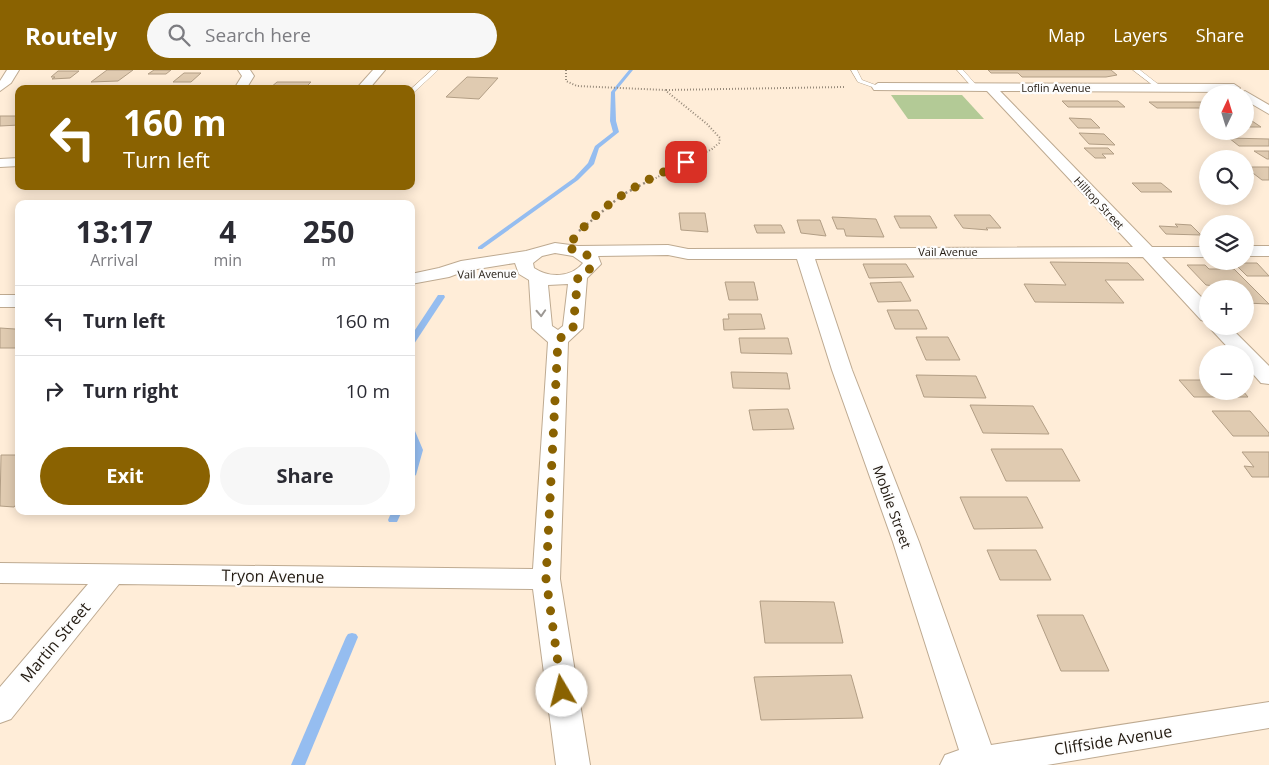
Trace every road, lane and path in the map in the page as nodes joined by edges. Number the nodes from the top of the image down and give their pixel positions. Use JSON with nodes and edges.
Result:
{"nodes":[{"id":1,"x":13,"y":70,"type":"edge"},
{"id":2,"x":244,"y":70,"type":"edge"},
{"id":3,"x":379,"y":70,"type":"edge"},
{"id":4,"x":435,"y":70,"type":"edge"},
{"id":5,"x":566,"y":70,"type":"edge"},
{"id":6,"x":854,"y":70,"type":"edge"},
{"id":7,"x":960,"y":70,"type":"edge"},
{"id":8,"x":1136,"y":70,"type":"edge"},
{"id":9,"x":1212,"y":75,"type":"dead end"},
{"id":10,"x":242,"y":85,"type":"edge"},
{"id":11,"x":366,"y":85,"type":"edge"},
{"id":12,"x":873,"y":85,"type":"junction"},
{"id":13,"x":1229,"y":85,"type":"edge"},
{"id":14,"x":0,"y":87,"type":"edge"},
{"id":15,"x":984,"y":88,"type":"junction"},
{"id":16,"x":1160,"y":88,"type":"junction"},
{"id":17,"x":415,"y":89,"type":"edge"},
{"id":18,"x":665,"y":90,"type":"junction"},
{"id":19,"x":1199,"y":90,"type":"edge"},
{"id":20,"x":1254,"y":100,"type":"edge"},
{"id":21,"x":1269,"y":110,"type":"edge"},
{"id":22,"x":0,"y":162,"type":"edge"},
{"id":23,"x":15,"y":162,"type":"edge"},
{"id":24,"x":572,"y":250,"type":"junction"},
{"id":25,"x":804,"y":252,"type":"junction"},
{"id":26,"x":1144,"y":252,"type":"junction"},
{"id":27,"x":1199,"y":252,"type":"edge"},
{"id":28,"x":1254,"y":252,"type":"edge"},
{"id":29,"x":1269,"y":252,"type":"edge"},
{"id":30,"x":688,"y":254,"type":"junction"},
{"id":31,"x":528,"y":256,"type":"junction"},
{"id":32,"x":583,"y":273,"type":"junction"},
{"id":33,"x":443,"y":274,"type":"junction"},
{"id":34,"x":534,"y":276,"type":"junction"},
{"id":35,"x":415,"y":278,"type":"edge"},
{"id":36,"x":0,"y":301,"type":"edge"},
{"id":37,"x":15,"y":301,"type":"edge"},
{"id":38,"x":1199,"y":307,"type":"edge"},
{"id":39,"x":1227,"y":335,"type":"edge"},
{"id":40,"x":558,"y":340,"type":"junction"},
{"id":41,"x":1269,"y":378,"type":"edge"},
{"id":42,"x":0,"y":573,"type":"edge"},
{"id":43,"x":111,"y":575,"type":"junction"},
{"id":44,"x":546,"y":579,"type":"junction"},
{"id":45,"x":0,"y":710,"type":"edge"},
{"id":46,"x":1269,"y":716,"type":"edge"},
{"id":47,"x":969,"y":763,"type":"edge"},
{"id":48,"x":572,"y":765,"type":"edge"}],
"edges":[{"from":1,"to":14,"type":"street"},
{"from":2,"to":10,"type":"street"},
{"from":3,"to":11,"type":"street"},
{"from":4,"to":17,"type":"lane"},
{"from":5,"to":18,"type":"path"},
{"from":6,"to":12,"type":"lane"},
{"from":7,"to":15,"type":"lane"},
{"from":8,"to":16,"type":"lane"},
{"from":9,"to":13,"type":"street"},
{"from":12,"to":15,"type":"street","name":"Loflin Avenue"},
{"from":12,"to":18,"type":"path"},
{"from":15,"to":16,"type":"street","name":"Loflin Avenue"},
{"from":15,"to":26,"type":"street","name":"Hilltop Street"},
{"from":16,"to":19,"type":"street","name":"Loflin Avenue"},
{"from":18,"to":24,"type":"path"},
{"from":20,"to":21,"type":"street"},
{"from":22,"to":23,"type":"street"},
{"from":24,"to":30,"type":"street","name":"Vail Avenue"},
{"from":24,"to":31,"type":"street","name":"Vail Avenue"},
{"from":24,"to":32,"type":"street"},
{"from":25,"to":26,"type":"street","name":"Vail Avenue"},
{"from":25,"to":30,"type":"street","name":"Vail Avenue"},
{"from":25,"to":47,"type":"street","name":"Mobile Street"},
{"from":26,"to":27,"type":"street","name":"Vail Avenue"},
{"from":26,"to":38,"type":"street","name":"Hilltop Street"},
{"from":28,"to":29,"type":"street"},
{"from":30,"to":32,"type":"street","name":"Vail Avenue"},
{"from":31,"to":33,"type":"street","name":"Vail Avenue"},
{"from":31,"to":34,"type":"street"},
{"from":32,"to":34,"type":"street","name":"Vail Avenue"},
{"from":32,"to":40,"type":"street"},
{"from":33,"to":34,"type":"street","name":"Vail Avenue"},
{"from":33,"to":35,"type":"street","name":"Vail Avenue"},
{"from":34,"to":40,"type":"street","one_way":true},
{"from":36,"to":37,"type":"street"},
{"from":39,"to":41,"type":"street"},
{"from":40,"to":44,"type":"street"},
{"from":42,"to":43,"type":"street","name":"Tryon Avenue"},
{"from":43,"to":44,"type":"street","name":"Tryon Avenue"},
{"from":43,"to":45,"type":"street","name":"Martin Street"},
{"from":44,"to":48,"type":"street"},
{"from":46,"to":47,"type":"street","name":"Cliffside Avenue"}]}
